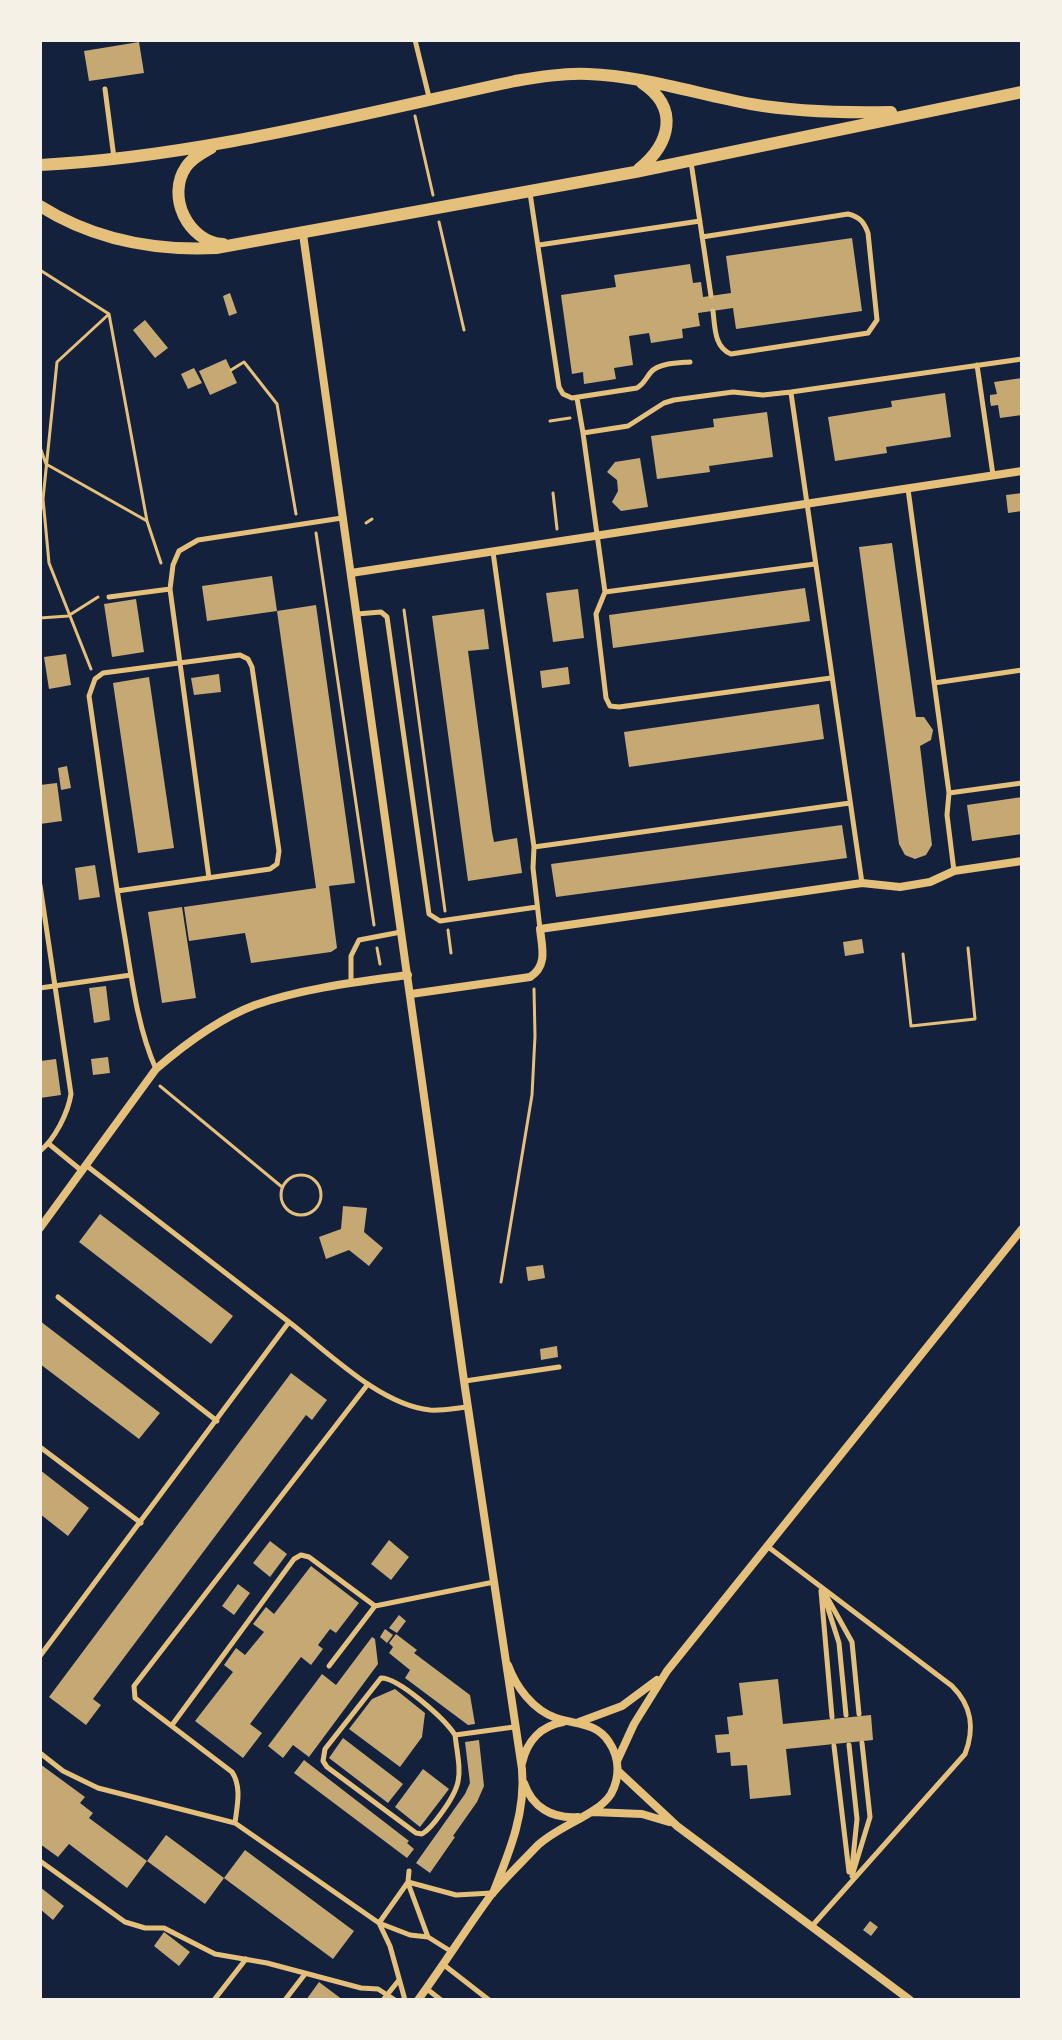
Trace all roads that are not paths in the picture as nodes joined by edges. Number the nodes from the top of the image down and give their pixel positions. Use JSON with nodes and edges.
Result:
{"nodes":[{"id":1,"x":415,"y":40,"type":"edge"},
{"id":2,"x":627,"y":78,"type":"junction"},
{"id":3,"x":105,"y":89,"type":"dead end"},
{"id":4,"x":1022,"y":92,"type":"edge"},
{"id":5,"x":429,"y":99,"type":"junction"},
{"id":6,"x":926,"y":111,"type":"junction"},
{"id":7,"x":241,"y":138,"type":"junction"},
{"id":8,"x":114,"y":159,"type":"junction"},
{"id":9,"x":691,"y":160,"type":"junction"},
{"id":10,"x":40,"y":165,"type":"edge"},
{"id":11,"x":635,"y":172,"type":"junction"},
{"id":12,"x":530,"y":192,"type":"junction"},
{"id":13,"x":40,"y":206,"type":"edge"},
{"id":14,"x":700,"y":221,"type":"junction"},
{"id":15,"x":303,"y":234,"type":"junction"},
{"id":16,"x":702,"y":237,"type":"junction"},
{"id":17,"x":238,"y":245,"type":"junction"},
{"id":18,"x":539,"y":245,"type":"junction"},
{"id":19,"x":711,"y":296,"type":"dead end"},
{"id":20,"x":713,"y":311,"type":"dead end"},
{"id":21,"x":1022,"y":359,"type":"edge"},
{"id":22,"x":690,"y":362,"type":"dead end"},
{"id":23,"x":977,"y":365,"type":"junction"},
{"id":24,"x":791,"y":392,"type":"junction"},
{"id":25,"x":577,"y":398,"type":"junction"},
{"id":26,"x":583,"y":433,"type":"junction"},
{"id":27,"x":1022,"y":471,"type":"edge"},
{"id":28,"x":993,"y":475,"type":"junction"},
{"id":29,"x":908,"y":489,"type":"junction"},
{"id":30,"x":807,"y":503,"type":"junction"},
{"id":31,"x":343,"y":518,"type":"junction"},
{"id":32,"x":598,"y":537,"type":"junction"},
{"id":33,"x":493,"y":552,"type":"junction"},
{"id":34,"x":815,"y":564,"type":"junction"},
{"id":35,"x":351,"y":573,"type":"junction"},
{"id":36,"x":170,"y":589,"type":"junction"},
{"id":37,"x":605,"y":592,"type":"junction"},
{"id":38,"x":109,"y":597,"type":"dead end"},
{"id":39,"x":357,"y":614,"type":"junction"},
{"id":40,"x":178,"y":663,"type":"junction"},
{"id":41,"x":1022,"y":670,"type":"edge"},
{"id":42,"x":831,"y":678,"type":"junction"},
{"id":43,"x":934,"y":683,"type":"junction"},
{"id":44,"x":1022,"y":783,"type":"edge"},
{"id":45,"x":949,"y":793,"type":"junction"},
{"id":46,"x":850,"y":803,"type":"junction"},
{"id":47,"x":534,"y":847,"type":"junction"},
{"id":48,"x":1022,"y":861,"type":"edge"},
{"id":49,"x":954,"y":871,"type":"junction"},
{"id":50,"x":209,"y":878,"type":"junction"},
{"id":51,"x":862,"y":883,"type":"junction"},
{"id":52,"x":40,"y":885,"type":"edge"},
{"id":53,"x":117,"y":891,"type":"junction"},
{"id":54,"x":537,"y":907,"type":"junction"},
{"id":55,"x":540,"y":929,"type":"junction"},
{"id":56,"x":402,"y":932,"type":"junction"},
{"id":57,"x":131,"y":975,"type":"junction"},
{"id":58,"x":408,"y":975,"type":"junction"},
{"id":59,"x":351,"y":983,"type":"junction"},
{"id":60,"x":55,"y":986,"type":"junction"},
{"id":61,"x":40,"y":988,"type":"edge"},
{"id":62,"x":411,"y":994,"type":"junction"},
{"id":63,"x":156,"y":1069,"type":"junction"},
{"id":64,"x":49,"y":1144,"type":"junction"},
{"id":65,"x":40,"y":1151,"type":"edge"},
{"id":66,"x":85,"y":1169,"type":"junction"},
{"id":67,"x":40,"y":1228,"type":"edge"},
{"id":68,"x":1022,"y":1229,"type":"edge"},
{"id":69,"x":58,"y":1297,"type":"dead end"},
{"id":70,"x":289,"y":1322,"type":"junction"},
{"id":71,"x":559,"y":1367,"type":"dead end"},
{"id":72,"x":464,"y":1381,"type":"junction"},
{"id":73,"x":368,"y":1384,"type":"junction"},
{"id":74,"x":468,"y":1407,"type":"junction"},
{"id":75,"x":217,"y":1421,"type":"junction"},
{"id":76,"x":40,"y":1447,"type":"edge"},
{"id":77,"x":141,"y":1523,"type":"junction"},
{"id":78,"x":767,"y":1546,"type":"junction"},
{"id":79,"x":494,"y":1582,"type":"junction"},
{"id":80,"x":820,"y":1586,"type":"junction"},
{"id":81,"x":375,"y":1606,"type":"junction"},
{"id":82,"x":502,"y":1649,"type":"junction"},
{"id":83,"x":40,"y":1656,"type":"edge"},
{"id":84,"x":329,"y":1666,"type":"dead end"},
{"id":85,"x":667,"y":1671,"type":"junction"},
{"id":86,"x":859,"y":1714,"type":"dead end"},
{"id":87,"x":846,"y":1715,"type":"dead end"},
{"id":88,"x":832,"y":1717,"type":"dead end"},
{"id":89,"x":573,"y":1722,"type":"junction"},
{"id":90,"x":172,"y":1725,"type":"junction"},
{"id":91,"x":514,"y":1727,"type":"junction"},
{"id":92,"x":455,"y":1735,"type":"junction"},
{"id":93,"x":862,"y":1743,"type":"dead end"},
{"id":94,"x":849,"y":1745,"type":"dead end"},
{"id":95,"x":834,"y":1746,"type":"dead end"},
{"id":96,"x":40,"y":1753,"type":"edge"},
{"id":97,"x":618,"y":1766,"type":"junction"},
{"id":98,"x":522,"y":1773,"type":"junction"},
{"id":99,"x":588,"y":1814,"type":"junction"},
{"id":100,"x":235,"y":1823,"type":"junction"},
{"id":101,"x":674,"y":1824,"type":"junction"},
{"id":102,"x":40,"y":1861,"type":"edge"},
{"id":103,"x":409,"y":1871,"type":"dead end"},
{"id":104,"x":850,"y":1881,"type":"junction"},
{"id":105,"x":408,"y":1882,"type":"junction"},
{"id":106,"x":493,"y":1893,"type":"junction"},
{"id":107,"x":379,"y":1923,"type":"junction"},
{"id":108,"x":812,"y":1926,"type":"junction"},
{"id":109,"x":428,"y":1937,"type":"junction"},
{"id":110,"x":452,"y":1952,"type":"junction"},
{"id":111,"x":246,"y":1959,"type":"junction"},
{"id":112,"x":444,"y":1965,"type":"junction"},
{"id":113,"x":305,"y":1974,"type":"junction"},
{"id":114,"x":399,"y":1979,"type":"junction"},
{"id":115,"x":427,"y":1989,"type":"junction"},
{"id":116,"x":388,"y":1994,"type":"junction"},
{"id":117,"x":214,"y":2000,"type":"edge"},
{"id":118,"x":285,"y":2000,"type":"edge"},
{"id":119,"x":383,"y":2000,"type":"edge"},
{"id":120,"x":395,"y":2000,"type":"edge"},
{"id":121,"x":405,"y":2000,"type":"edge"},
{"id":122,"x":418,"y":2000,"type":"edge"},
{"id":123,"x":441,"y":2000,"type":"edge"},
{"id":124,"x":489,"y":2000,"type":"edge"},
{"id":125,"x":910,"y":2000,"type":"edge"}],
"edges":[{"from":1,"to":5,"type":"lane"},
{"from":2,"to":5,"type":"street"},
{"from":2,"to":6,"type":"street"},
{"from":2,"to":11,"type":"street"},
{"from":3,"to":8,"type":"lane"},
{"from":4,"to":6,"type":"street"},
{"from":5,"to":7,"type":"street"},
{"from":6,"to":9,"type":"street"},
{"from":7,"to":8,"type":"street"},
{"from":7,"to":17,"type":"street"},
{"from":8,"to":10,"type":"street"},
{"from":9,"to":11,"type":"street"},
{"from":9,"to":14,"type":"lane"},
{"from":11,"to":12,"type":"street"},
{"from":12,"to":15,"type":"street"},
{"from":12,"to":18,"type":"lane"},
{"from":13,"to":17,"type":"street"},
{"from":14,"to":16,"type":"lane"},
{"from":14,"to":18,"type":"lane"},
{"from":15,"to":17,"type":"street"},
{"from":15,"to":31,"type":"street"},
{"from":16,"to":19,"type":"lane"},
{"from":16,"to":20,"type":"lane"},
{"from":18,"to":25,"type":"lane"},
{"from":21,"to":23,"type":"lane"},
{"from":22,"to":25,"type":"lane"},
{"from":23,"to":24,"type":"lane"},
{"from":23,"to":28,"type":"lane"},
{"from":24,"to":26,"type":"lane"},
{"from":24,"to":30,"type":"lane"},
{"from":25,"to":26,"type":"lane"},
{"from":26,"to":32,"type":"lane"},
{"from":27,"to":28,"type":"street"},
{"from":28,"to":29,"type":"street"},
{"from":29,"to":30,"type":"street"},
{"from":29,"to":43,"type":"lane"},
{"from":30,"to":32,"type":"street"},
{"from":30,"to":34,"type":"lane"},
{"from":31,"to":35,"type":"street"},
{"from":31,"to":36,"type":"lane"},
{"from":32,"to":33,"type":"street"},
{"from":32,"to":37,"type":"lane"},
{"from":33,"to":35,"type":"street"},
{"from":33,"to":47,"type":"lane"},
{"from":34,"to":37,"type":"lane"},
{"from":34,"to":42,"type":"lane"},
{"from":35,"to":39,"type":"street"},
{"from":36,"to":38,"type":"lane"},
{"from":36,"to":40,"type":"lane"},
{"from":37,"to":42,"type":"lane"},
{"from":39,"to":54,"type":"lane"},
{"from":39,"to":56,"type":"street"},
{"from":40,"to":50,"type":"lane"},
{"from":40,"to":50,"type":"lane"},
{"from":40,"to":53,"type":"lane"},
{"from":41,"to":43,"type":"lane"},
{"from":42,"to":46,"type":"lane"},
{"from":43,"to":45,"type":"lane"},
{"from":44,"to":45,"type":"lane"},
{"from":45,"to":49,"type":"lane"},
{"from":46,"to":47,"type":"lane"},
{"from":46,"to":51,"type":"lane"},
{"from":47,"to":54,"type":"lane"},
{"from":48,"to":49,"type":"street"},
{"from":49,"to":51,"type":"street"},
{"from":50,"to":53,"type":"lane"},
{"from":51,"to":55,"type":"street"},
{"from":52,"to":60,"type":"lane"},
{"from":53,"to":57,"type":"lane"},
{"from":54,"to":55,"type":"lane"},
{"from":55,"to":62,"type":"street"},
{"from":56,"to":58,"type":"street"},
{"from":56,"to":59,"type":"lane"},
{"from":57,"to":60,"type":"lane"},
{"from":57,"to":63,"type":"lane"},
{"from":58,"to":59,"type":"street"},
{"from":58,"to":62,"type":"street"},
{"from":59,"to":63,"type":"street"},
{"from":60,"to":61,"type":"lane"},
{"from":60,"to":64,"type":"lane"},
{"from":62,"to":72,"type":"street"},
{"from":63,"to":66,"type":"street"},
{"from":64,"to":65,"type":"lane"},
{"from":64,"to":66,"type":"lane"},
{"from":66,"to":67,"type":"street"},
{"from":66,"to":70,"type":"lane"},
{"from":68,"to":78,"type":"street"},
{"from":69,"to":75,"type":"lane"},
{"from":70,"to":73,"type":"lane"},
{"from":70,"to":75,"type":"lane"},
{"from":71,"to":72,"type":"lane"},
{"from":72,"to":74,"type":"street"},
{"from":73,"to":74,"type":"lane"},
{"from":73,"to":90,"type":"lane"},
{"from":74,"to":79,"type":"street"},
{"from":75,"to":77,"type":"lane"},
{"from":76,"to":77,"type":"lane"},
{"from":77,"to":83,"type":"lane"},
{"from":78,"to":80,"type":"lane"},
{"from":78,"to":85,"type":"street"},
{"from":79,"to":81,"type":"lane"},
{"from":79,"to":82,"type":"street"},
{"from":80,"to":86,"type":"lane"},
{"from":80,"to":87,"type":"lane"},
{"from":80,"to":88,"type":"lane"},
{"from":80,"to":104,"type":"lane"},
{"from":81,"to":84,"type":"lane"},
{"from":81,"to":90,"type":"lane"},
{"from":82,"to":89,"type":"street"},
{"from":82,"to":91,"type":"street"},
{"from":85,"to":89,"type":"street"},
{"from":85,"to":97,"type":"street"},
{"from":89,"to":97,"type":"street"},
{"from":89,"to":98,"type":"street"},
{"from":90,"to":100,"type":"lane"},
{"from":91,"to":92,"type":"lane"},
{"from":91,"to":98,"type":"street"},
{"from":92,"to":92,"type":"lane"},
{"from":93,"to":104,"type":"lane"},
{"from":94,"to":104,"type":"lane"},
{"from":95,"to":104,"type":"lane"},
{"from":96,"to":100,"type":"lane"},
{"from":97,"to":99,"type":"street"},
{"from":97,"to":101,"type":"street"},
{"from":98,"to":99,"type":"street"},
{"from":98,"to":106,"type":"street"},
{"from":99,"to":101,"type":"street"},
{"from":99,"to":106,"type":"street"},
{"from":100,"to":107,"type":"lane"},
{"from":101,"to":108,"type":"street"},
{"from":102,"to":111,"type":"lane"},
{"from":103,"to":105,"type":"lane"},
{"from":104,"to":108,"type":"lane"},
{"from":105,"to":106,"type":"lane"},
{"from":105,"to":107,"type":"lane"},
{"from":105,"to":109,"type":"lane"},
{"from":106,"to":110,"type":"street"},
{"from":107,"to":109,"type":"lane"},
{"from":107,"to":114,"type":"lane"},
{"from":108,"to":125,"type":"street"},
{"from":109,"to":110,"type":"lane"},
{"from":110,"to":112,"type":"street"},
{"from":111,"to":113,"type":"lane"},
{"from":111,"to":117,"type":"lane"},
{"from":112,"to":115,"type":"street"},
{"from":112,"to":124,"type":"lane"},
{"from":113,"to":116,"type":"lane"},
{"from":113,"to":118,"type":"lane"},
{"from":114,"to":116,"type":"lane"},
{"from":114,"to":121,"type":"lane"},
{"from":115,"to":122,"type":"street"},
{"from":115,"to":123,"type":"lane"},
{"from":116,"to":119,"type":"lane"},
{"from":116,"to":120,"type":"lane"}]}
